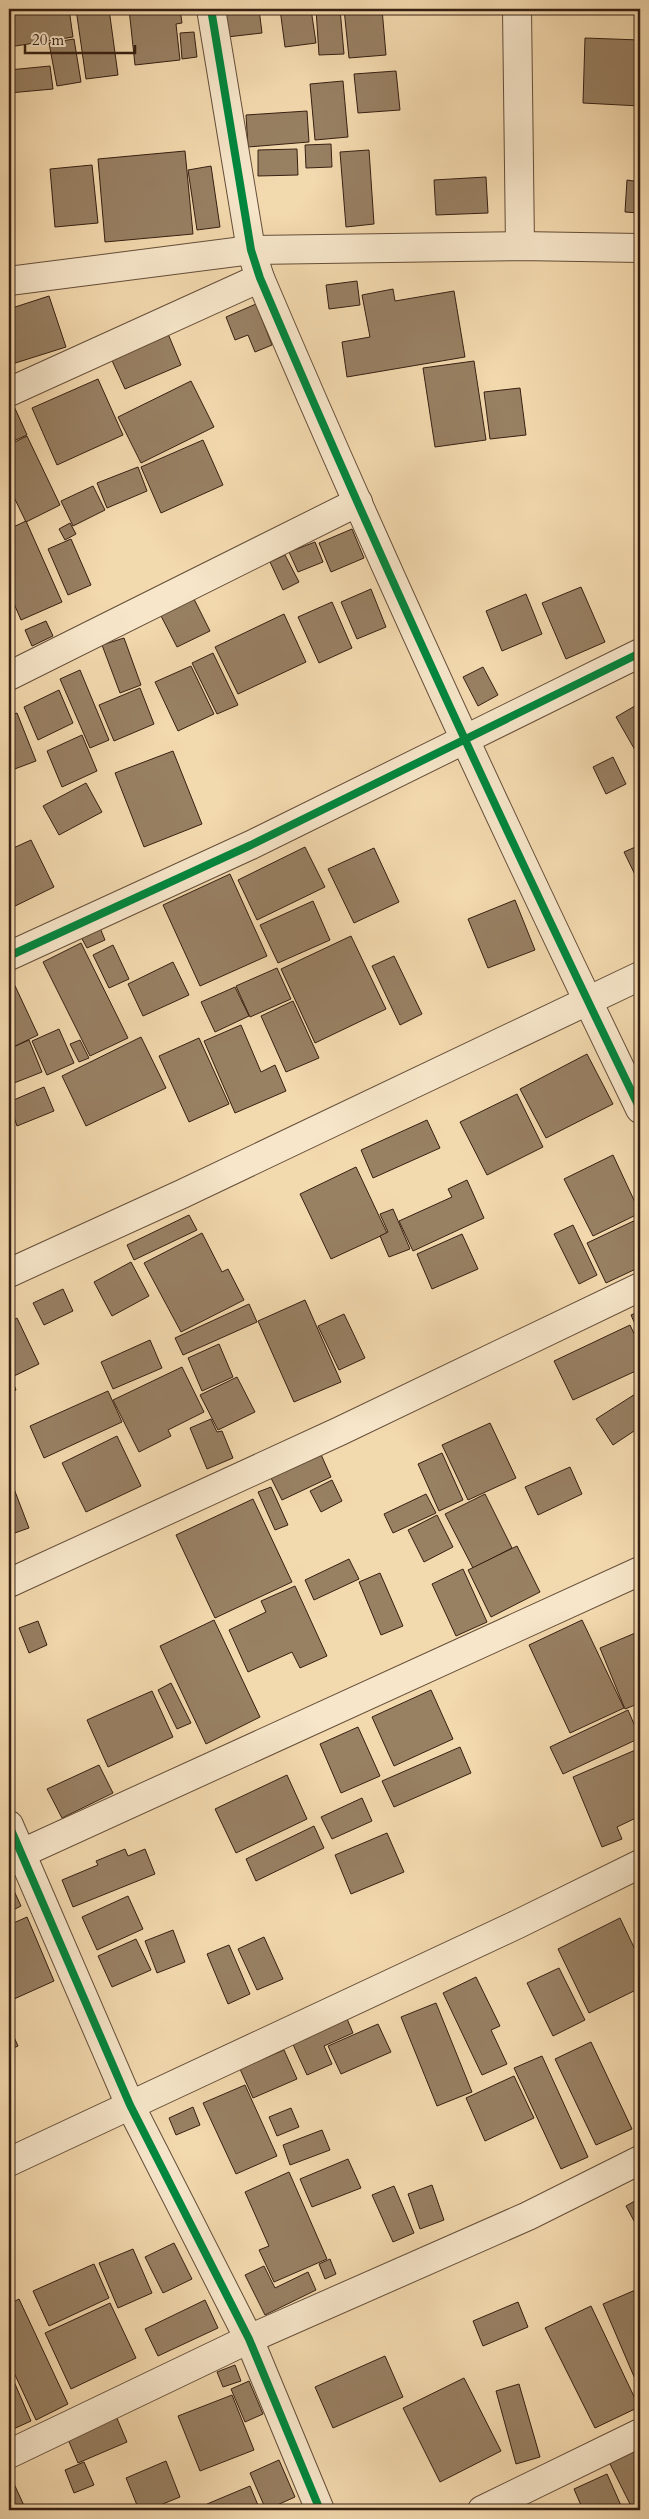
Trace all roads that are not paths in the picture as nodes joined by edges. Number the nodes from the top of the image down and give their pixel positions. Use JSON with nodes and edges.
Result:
{"nodes":[{"id":1,"x":211,"y":9,"type":"edge"},
{"id":2,"x":517,"y":9,"type":"edge"},
{"id":3,"x":520,"y":246,"type":"junction"},
{"id":4,"x":640,"y":248,"type":"edge"},
{"id":5,"x":251,"y":250,"type":"junction"},
{"id":6,"x":260,"y":278,"type":"junction"},
{"id":7,"x":9,"y":281,"type":"edge"},
{"id":8,"x":9,"y":392,"type":"edge"},
{"id":9,"x":358,"y":502,"type":"junction"},
{"id":10,"x":640,"y":653,"type":"edge"},
{"id":11,"x":9,"y":676,"type":"edge"},
{"id":12,"x":466,"y":739,"type":"junction"},
{"id":13,"x":9,"y":956,"type":"edge"},
{"id":14,"x":640,"y":976,"type":"edge"},
{"id":15,"x":589,"y":1002,"type":"junction"},
{"id":16,"x":640,"y":1109,"type":"edge"},
{"id":17,"x":9,"y":1273,"type":"edge"},
{"id":18,"x":640,"y":1287,"type":"edge"},
{"id":19,"x":640,"y":1572,"type":"edge"},
{"id":20,"x":9,"y":1583,"type":"edge"},
{"id":21,"x":9,"y":1826,"type":"edge"},
{"id":22,"x":15,"y":1856,"type":"edge"},
{"id":23,"x":640,"y":1864,"type":"edge"},
{"id":24,"x":130,"y":2105,"type":"junction"},
{"id":25,"x":640,"y":2160,"type":"edge"},
{"id":26,"x":9,"y":2162,"type":"edge"},
{"id":27,"x":249,"y":2339,"type":"junction"},
{"id":28,"x":640,"y":2433,"type":"edge"},
{"id":29,"x":9,"y":2454,"type":"edge"},
{"id":30,"x":320,"y":2510,"type":"edge"},
{"id":31,"x":482,"y":2510,"type":"edge"}],
"edges":[{"from":1,"to":5,"type":"street"},
{"from":2,"to":3,"type":"street"},
{"from":3,"to":4,"type":"street"},
{"from":3,"to":5,"type":"street"},
{"from":5,"to":6,"type":"street"},
{"from":5,"to":7,"type":"street"},
{"from":6,"to":8,"type":"street"},
{"from":6,"to":9,"type":"street"},
{"from":9,"to":11,"type":"street"},
{"from":9,"to":12,"type":"street"},
{"from":10,"to":12,"type":"street"},
{"from":12,"to":13,"type":"street"},
{"from":12,"to":15,"type":"street"},
{"from":14,"to":15,"type":"street"},
{"from":15,"to":16,"type":"street"},
{"from":15,"to":17,"type":"street"},
{"from":18,"to":20,"type":"street"},
{"from":19,"to":22,"type":"street"},
{"from":21,"to":22,"type":"street"},
{"from":22,"to":24,"type":"street"},
{"from":23,"to":24,"type":"street"},
{"from":24,"to":26,"type":"street"},
{"from":24,"to":27,"type":"street"},
{"from":25,"to":27,"type":"street"},
{"from":27,"to":29,"type":"street"},
{"from":27,"to":30,"type":"street"},
{"from":28,"to":31,"type":"street"}]}
